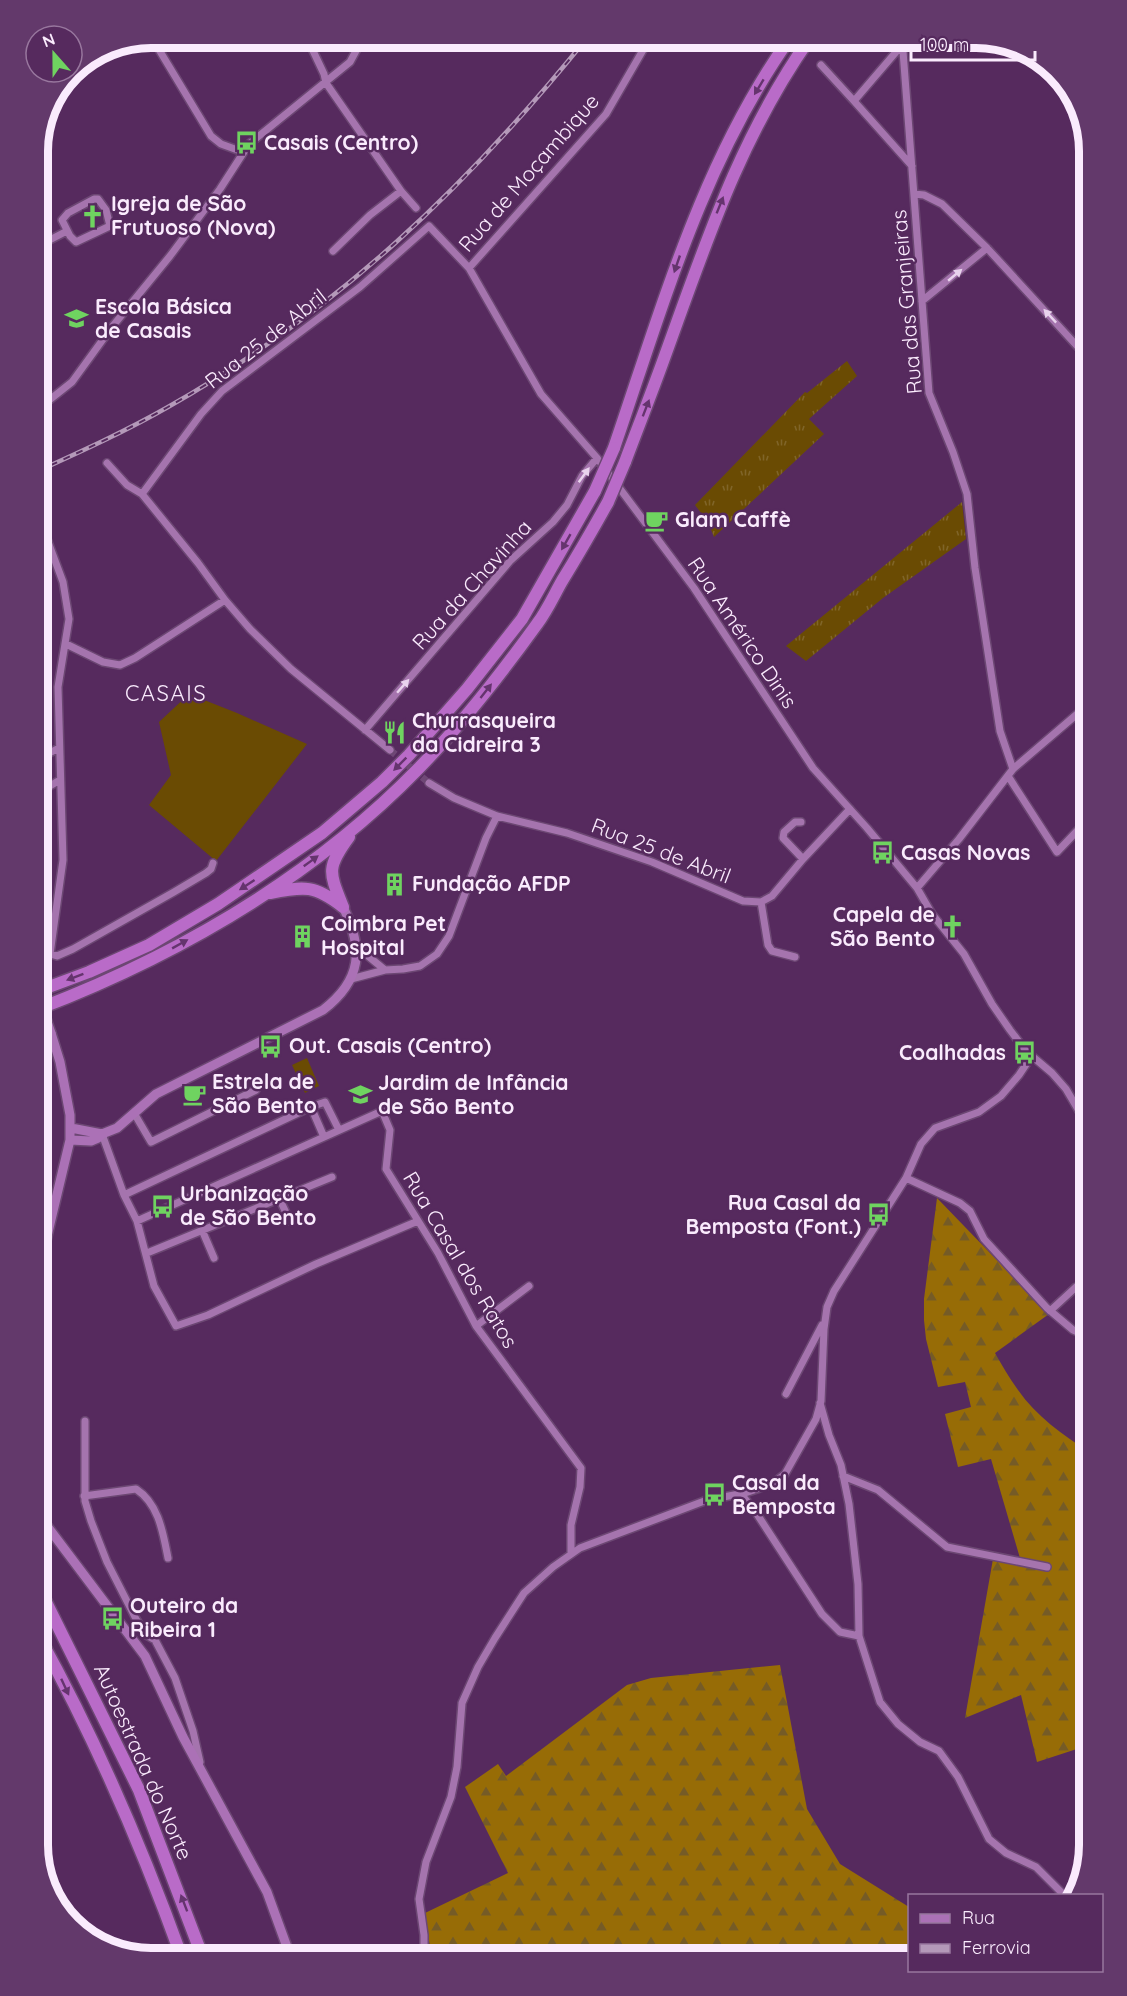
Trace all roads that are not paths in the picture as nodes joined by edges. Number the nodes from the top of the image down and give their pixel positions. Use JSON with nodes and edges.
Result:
{"nodes":[{"id":1,"x":158,"y":48,"type":"edge"},
{"id":2,"x":312,"y":48,"type":"edge"},
{"id":3,"x":358,"y":48,"type":"edge"},
{"id":4,"x":644,"y":48,"type":"edge"},
{"id":5,"x":784,"y":48,"type":"edge"},
{"id":6,"x":804,"y":48,"type":"edge"},
{"id":7,"x":896,"y":48,"type":"edge"},
{"id":8,"x":903,"y":48,"type":"edge"},
{"id":9,"x":821,"y":65,"type":"dead end"},
{"id":10,"x":326,"y":83,"type":"junction"},
{"id":11,"x":854,"y":101,"type":"junction"},
{"id":12,"x":243,"y":152,"type":"junction"},
{"id":13,"x":912,"y":166,"type":"junction"},
{"id":14,"x":401,"y":191,"type":"junction"},
{"id":15,"x":914,"y":194,"type":"junction"},
{"id":16,"x":416,"y":208,"type":"dead end"},
{"id":17,"x":429,"y":226,"type":"joint"},
{"id":18,"x":67,"y":231,"type":"junction"},
{"id":19,"x":48,"y":241,"type":"edge"},
{"id":20,"x":987,"y":248,"type":"junction"},
{"id":21,"x":333,"y":251,"type":"dead end"},
{"id":22,"x":469,"y":268,"type":"junction"},
{"id":23,"x":922,"y":302,"type":"junction"},
{"id":24,"x":1079,"y":348,"type":"edge"},
{"id":25,"x":48,"y":401,"type":"edge"},
{"id":26,"x":597,"y":458,"type":"junction"},
{"id":27,"x":107,"y":463,"type":"dead end"},
{"id":28,"x":142,"y":494,"type":"junction"},
{"id":29,"x":48,"y":544,"type":"edge"},
{"id":30,"x":225,"y":600,"type":"junction"},
{"id":31,"x":66,"y":644,"type":"junction"},
{"id":32,"x":1079,"y":712,"type":"edge"},
{"id":33,"x":365,"y":730,"type":"junction"},
{"id":34,"x":59,"y":748,"type":"junction"},
{"id":35,"x":390,"y":750,"type":"tunnel mouth"},
{"id":36,"x":48,"y":754,"type":"edge"},
{"id":37,"x":1013,"y":769,"type":"junction"},
{"id":38,"x":1008,"y":776,"type":"junction"},
{"id":39,"x":60,"y":780,"type":"junction"},
{"id":40,"x":429,"y":783,"type":"tunnel mouth"},
{"id":41,"x":48,"y":787,"type":"edge"},
{"id":42,"x":850,"y":809,"type":"junction"},
{"id":43,"x":497,"y":816,"type":"junction"},
{"id":44,"x":362,"y":821,"type":"junction"},
{"id":45,"x":801,"y":822,"type":"dead end"},
{"id":46,"x":1078,"y":830,"type":"dead end"},
{"id":47,"x":803,"y":859,"type":"junction"},
{"id":48,"x":213,"y":863,"type":"dead end"},
{"id":49,"x":917,"y":888,"type":"junction"},
{"id":50,"x":263,"y":895,"type":"junction"},
{"id":51,"x":762,"y":902,"type":"junction"},
{"id":52,"x":343,"y":907,"type":"junction"},
{"id":53,"x":357,"y":947,"type":"junction"},
{"id":54,"x":795,"y":957,"type":"dead end"},
{"id":55,"x":371,"y":959,"type":"junction"},
{"id":56,"x":385,"y":970,"type":"junction"},
{"id":57,"x":368,"y":974,"type":"junction"},
{"id":58,"x":351,"y":979,"type":"junction"},
{"id":59,"x":48,"y":987,"type":"edge"},
{"id":60,"x":48,"y":1005,"type":"edge"},
{"id":61,"x":48,"y":1024,"type":"edge"},
{"id":62,"x":1031,"y":1057,"type":"junction"},
{"id":63,"x":256,"y":1090,"type":"dead end"},
{"id":64,"x":310,"y":1107,"type":"junction"},
{"id":65,"x":1079,"y":1111,"type":"edge"},
{"id":66,"x":134,"y":1113,"type":"junction"},
{"id":67,"x":71,"y":1128,"type":"junction"},
{"id":68,"x":339,"y":1130,"type":"junction"},
{"id":69,"x":102,"y":1134,"type":"junction"},
{"id":70,"x":324,"y":1137,"type":"junction"},
{"id":71,"x":70,"y":1140,"type":"junction"},
{"id":72,"x":332,"y":1177,"type":"dead end"},
{"id":73,"x":906,"y":1178,"type":"junction"},
{"id":74,"x":124,"y":1195,"type":"junction"},
{"id":75,"x":279,"y":1198,"type":"junction"},
{"id":76,"x":137,"y":1221,"type":"junction"},
{"id":77,"x":290,"y":1221,"type":"dead end"},
{"id":78,"x":418,"y":1221,"type":"junction"},
{"id":79,"x":202,"y":1230,"type":"junction"},
{"id":80,"x":48,"y":1232,"type":"edge"},
{"id":81,"x":147,"y":1253,"type":"junction"},
{"id":82,"x":214,"y":1258,"type":"dead end"},
{"id":83,"x":529,"y":1286,"type":"dead end"},
{"id":84,"x":1079,"y":1286,"type":"edge"},
{"id":85,"x":1050,"y":1311,"type":"junction"},
{"id":86,"x":825,"y":1317,"type":"junction"},
{"id":87,"x":476,"y":1326,"type":"junction"},
{"id":88,"x":1079,"y":1333,"type":"edge"},
{"id":89,"x":786,"y":1394,"type":"dead end"},
{"id":90,"x":821,"y":1402,"type":"junction"},
{"id":91,"x":85,"y":1421,"type":"dead end"},
{"id":92,"x":843,"y":1476,"type":"junction"},
{"id":93,"x":741,"y":1494,"type":"junction"},
{"id":94,"x":84,"y":1496,"type":"junction"},
{"id":95,"x":48,"y":1527,"type":"edge"},
{"id":96,"x":571,"y":1554,"type":"junction"},
{"id":97,"x":168,"y":1558,"type":"dead end"},
{"id":98,"x":1047,"y":1567,"type":"dead end"},
{"id":99,"x":48,"y":1606,"type":"edge"},
{"id":100,"x":146,"y":1635,"type":"junction"},
{"id":101,"x":859,"y":1636,"type":"junction"},
{"id":102,"x":135,"y":1641,"type":"junction"},
{"id":103,"x":48,"y":1654,"type":"edge"},
{"id":104,"x":206,"y":1779,"type":"junction"},
{"id":105,"x":1063,"y":1894,"type":"edge"},
{"id":106,"x":178,"y":1948,"type":"edge"},
{"id":107,"x":199,"y":1948,"type":"edge"},
{"id":108,"x":287,"y":1948,"type":"edge"},
{"id":109,"x":423,"y":1948,"type":"edge"}],
"edges":[{"from":1,"to":12,"type":"street"},
{"from":2,"to":10,"type":"street"},
{"from":3,"to":10,"type":"street"},
{"from":4,"to":22,"type":"street","name":"Rua de Moçambique"},
{"from":5,"to":59,"type":"highway","one_way":true,"bridge":true},
{"from":44,"to":6,"type":"highway","one_way":true,"bridge":true},
{"from":7,"to":11,"type":"street"},
{"from":8,"to":13,"type":"street","name":"Rua das Granjeiras"},
{"from":9,"to":11,"type":"street"},
{"from":10,"to":12,"type":"street"},
{"from":10,"to":14,"type":"street"},
{"from":11,"to":13,"type":"street"},
{"from":12,"to":25,"type":"street"},
{"from":13,"to":15,"type":"street","name":"Rua das Granjeiras"},
{"from":14,"to":16,"type":"street"},
{"from":14,"to":21,"type":"street"},
{"from":15,"to":20,"type":"street"},
{"from":15,"to":23,"type":"street","name":"Rua das Granjeiras"},
{"from":17,"to":22,"type":"street","name":"Rua Américo Dinis"},
{"from":17,"to":28,"type":"street","name":"Rua 25 de Abril"},
{"from":18,"to":18,"type":"street"},
{"from":18,"to":19,"type":"street"},
{"from":23,"to":20,"type":"street","one_way":true},
{"from":24,"to":20,"type":"street","one_way":true},
{"from":22,"to":26,"type":"street","name":"Rua Américo Dinis"},
{"from":23,"to":37,"type":"street","name":"Rua das Granjeiras"},
{"from":33,"to":26,"type":"street","name":"Rua da Chavinha","one_way":true},
{"from":26,"to":42,"type":"street","name":"Rua Américo Dinis"},
{"from":27,"to":28,"type":"street"},
{"from":28,"to":30,"type":"street"},
{"from":29,"to":31,"type":"street"},
{"from":30,"to":31,"type":"street"},
{"from":30,"to":33,"type":"street"},
{"from":31,"to":34,"type":"street"},
{"from":32,"to":37,"type":"street"},
{"from":33,"to":35,"type":"street"},
{"from":34,"to":36,"type":"street"},
{"from":34,"to":39,"type":"street"},
{"from":37,"to":38,"type":"street"},
{"from":38,"to":46,"type":"street"},
{"from":38,"to":49,"type":"street"},
{"from":39,"to":41,"type":"street"},
{"from":39,"to":48,"type":"street"},
{"from":40,"to":43,"type":"street","name":"Rua 25 de Abril"},
{"from":42,"to":47,"type":"street"},
{"from":42,"to":49,"type":"street","name":"Rua Américo Dinis"},
{"from":43,"to":51,"type":"street","name":"Rua 25 de Abril"},
{"from":43,"to":56,"type":"street"},
{"from":50,"to":44,"type":"highway","one_way":true},
{"from":44,"to":52,"type":"highway"},
{"from":45,"to":47,"type":"street"},
{"from":47,"to":51,"type":"street"},
{"from":49,"to":62,"type":"street","name":"Rua Américo Dinis"},
{"from":50,"to":52,"type":"highway"},
{"from":60,"to":50,"type":"highway","one_way":true},
{"from":51,"to":54,"type":"street"},
{"from":52,"to":53,"type":"main road"},
{"from":53,"to":55,"type":"street"},
{"from":53,"to":58,"type":"main road"},
{"from":55,"to":56,"type":"street"},
{"from":55,"to":57,"type":"street"},
{"from":56,"to":57,"type":"street"},
{"from":57,"to":58,"type":"street"},
{"from":58,"to":66,"type":"main road"},
{"from":61,"to":67,"type":"main road","bridge":true},
{"from":62,"to":65,"type":"street","name":"Rua Américo Dinis"},
{"from":62,"to":73,"type":"street"},
{"from":63,"to":66,"type":"street"},
{"from":64,"to":68,"type":"street"},
{"from":64,"to":70,"type":"street"},
{"from":64,"to":74,"type":"street"},
{"from":66,"to":69,"type":"main road"},
{"from":67,"to":69,"type":"main road"},
{"from":67,"to":71,"type":"main road"},
{"from":68,"to":70,"type":"street"},
{"from":68,"to":78,"type":"street","name":"Rua Casal dos Ratos"},
{"from":69,"to":71,"type":"main road"},
{"from":69,"to":74,"type":"street"},
{"from":70,"to":76,"type":"street"},
{"from":71,"to":80,"type":"main road"},
{"from":72,"to":75,"type":"street"},
{"from":73,"to":85,"type":"street"},
{"from":73,"to":86,"type":"street"},
{"from":74,"to":76,"type":"street"},
{"from":75,"to":77,"type":"street"},
{"from":75,"to":79,"type":"street"},
{"from":76,"to":81,"type":"street"},
{"from":78,"to":81,"type":"street"},
{"from":78,"to":87,"type":"street","name":"Rua Casal dos Ratos"},
{"from":79,"to":81,"type":"street"},
{"from":79,"to":82,"type":"street"},
{"from":83,"to":87,"type":"street"},
{"from":84,"to":85,"type":"street"},
{"from":85,"to":88,"type":"street"},
{"from":86,"to":89,"type":"street"},
{"from":86,"to":90,"type":"street"},
{"from":87,"to":96,"type":"street","name":"Rua Casal dos Ratos"},
{"from":90,"to":92,"type":"street"},
{"from":90,"to":93,"type":"street"},
{"from":91,"to":94,"type":"street"},
{"from":92,"to":98,"type":"street"},
{"from":92,"to":101,"type":"street"},
{"from":93,"to":96,"type":"street"},
{"from":93,"to":101,"type":"street"},
{"from":94,"to":97,"type":"street"},
{"from":94,"to":100,"type":"street"},
{"from":95,"to":102,"type":"main road"},
{"from":96,"to":109,"type":"street"},
{"from":107,"to":99,"type":"highway","name":"Autoestrada do Norte","one_way":true},
{"from":100,"to":102,"type":"street"},
{"from":100,"to":104,"type":"street"},
{"from":101,"to":105,"type":"street"},
{"from":102,"to":104,"type":"main road"},
{"from":103,"to":106,"type":"highway","name":"Autoestrada do Norte","one_way":true},
{"from":104,"to":108,"type":"main road"}]}
